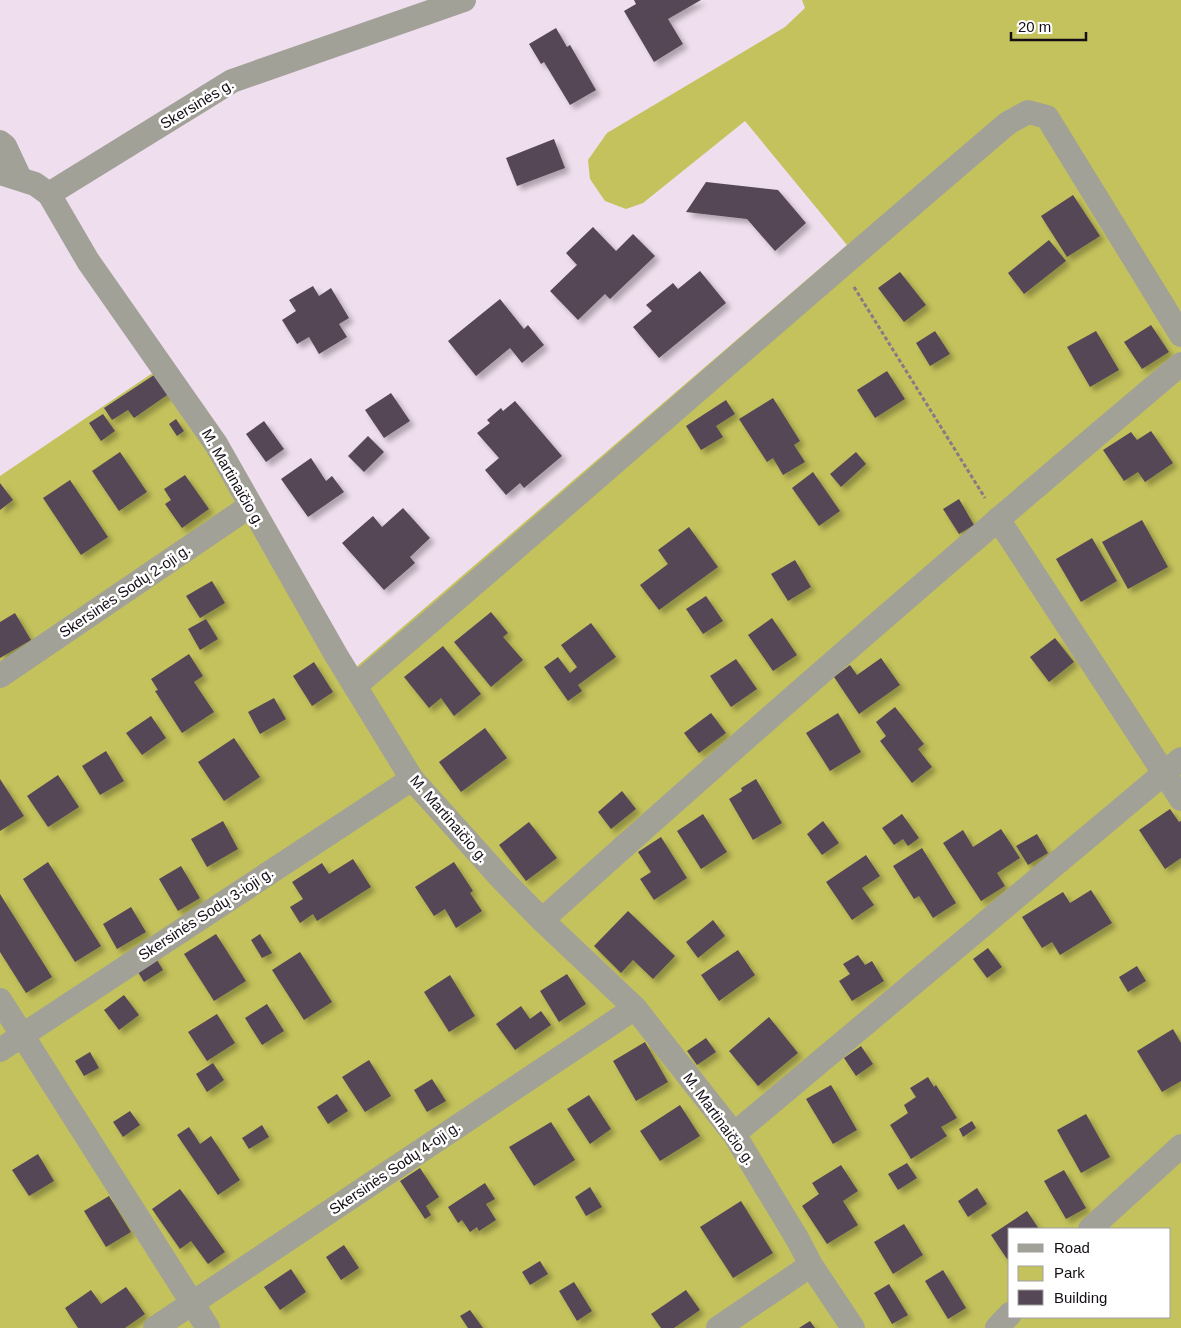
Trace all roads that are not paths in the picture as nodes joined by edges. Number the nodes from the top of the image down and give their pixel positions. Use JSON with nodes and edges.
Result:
{"nodes":[{"id":1,"x":464,"y":0,"type":"edge"},
{"id":2,"x":0,"y":142,"type":"edge"},
{"id":3,"x":10,"y":175,"type":"edge"},
{"id":4,"x":49,"y":194,"type":"junction"},
{"id":5,"x":1181,"y":335,"type":"edge"},
{"id":6,"x":1181,"y":364,"type":"edge"},
{"id":7,"x":250,"y":506,"type":"junction"},
{"id":8,"x":998,"y":519,"type":"junction"},
{"id":9,"x":0,"y":676,"type":"edge"},
{"id":10,"x":355,"y":686,"type":"junction"},
{"id":11,"x":1173,"y":766,"type":"edge"},
{"id":12,"x":412,"y":779,"type":"junction"},
{"id":13,"x":1181,"y":799,"type":"edge"},
{"id":14,"x":542,"y":920,"type":"junction"},
{"id":15,"x":0,"y":1000,"type":"edge"},
{"id":16,"x":636,"y":1008,"type":"junction"},
{"id":17,"x":22,"y":1035,"type":"junction"},
{"id":18,"x":0,"y":1050,"type":"edge"},
{"id":19,"x":734,"y":1134,"type":"junction"},
{"id":20,"x":1181,"y":1146,"type":"edge"},
{"id":21,"x":1091,"y":1228,"type":"edge"},
{"id":22,"x":811,"y":1266,"type":"junction"},
{"id":23,"x":192,"y":1303,"type":"junction"},
{"id":24,"x":1008,"y":1316,"type":"edge"},
{"id":25,"x":155,"y":1328,"type":"edge"},
{"id":26,"x":208,"y":1328,"type":"edge"},
{"id":27,"x":718,"y":1328,"type":"edge"},
{"id":28,"x":853,"y":1328,"type":"edge"},
{"id":29,"x":997,"y":1328,"type":"edge"}],
"edges":[{"from":1,"to":4,"type":"street","name":"Skersinės g."},
{"from":2,"to":3,"type":"street"},
{"from":3,"to":4,"type":"street"},
{"from":4,"to":7,"type":"street","name":"M. Martinaičio g."},
{"from":5,"to":10,"type":"street"},
{"from":6,"to":8,"type":"street"},
{"from":7,"to":9,"type":"street","name":"Skersinės Sodų 2-oji g."},
{"from":7,"to":10,"type":"street","name":"M. Martinaičio g."},
{"from":8,"to":11,"type":"street"},
{"from":8,"to":14,"type":"street"},
{"from":10,"to":12,"type":"street","name":"M. Martinaičio g."},
{"from":11,"to":13,"type":"street"},
{"from":11,"to":19,"type":"street"},
{"from":12,"to":14,"type":"street","name":"M. Martinaičio g."},
{"from":12,"to":17,"type":"street","name":"Skersinės Sodų 3-ioji g."},
{"from":14,"to":16,"type":"street","name":"M. Martinaičio g."},
{"from":15,"to":17,"type":"street"},
{"from":16,"to":19,"type":"street","name":"M. Martinaičio g."},
{"from":16,"to":23,"type":"street","name":"Skersinės Sodų 4-oji g."},
{"from":17,"to":18,"type":"street","name":"Skersinės Sodų 3-ioji g."},
{"from":17,"to":23,"type":"street"},
{"from":19,"to":22,"type":"street","name":"M. Martinaičio g."},
{"from":20,"to":21,"type":"street"},
{"from":22,"to":27,"type":"street"},
{"from":22,"to":28,"type":"street","name":"M. Martinaičio g."},
{"from":23,"to":25,"type":"street","name":"Skersinės Sodų 4-oji g."},
{"from":23,"to":26,"type":"street"},
{"from":24,"to":29,"type":"street"}]}
